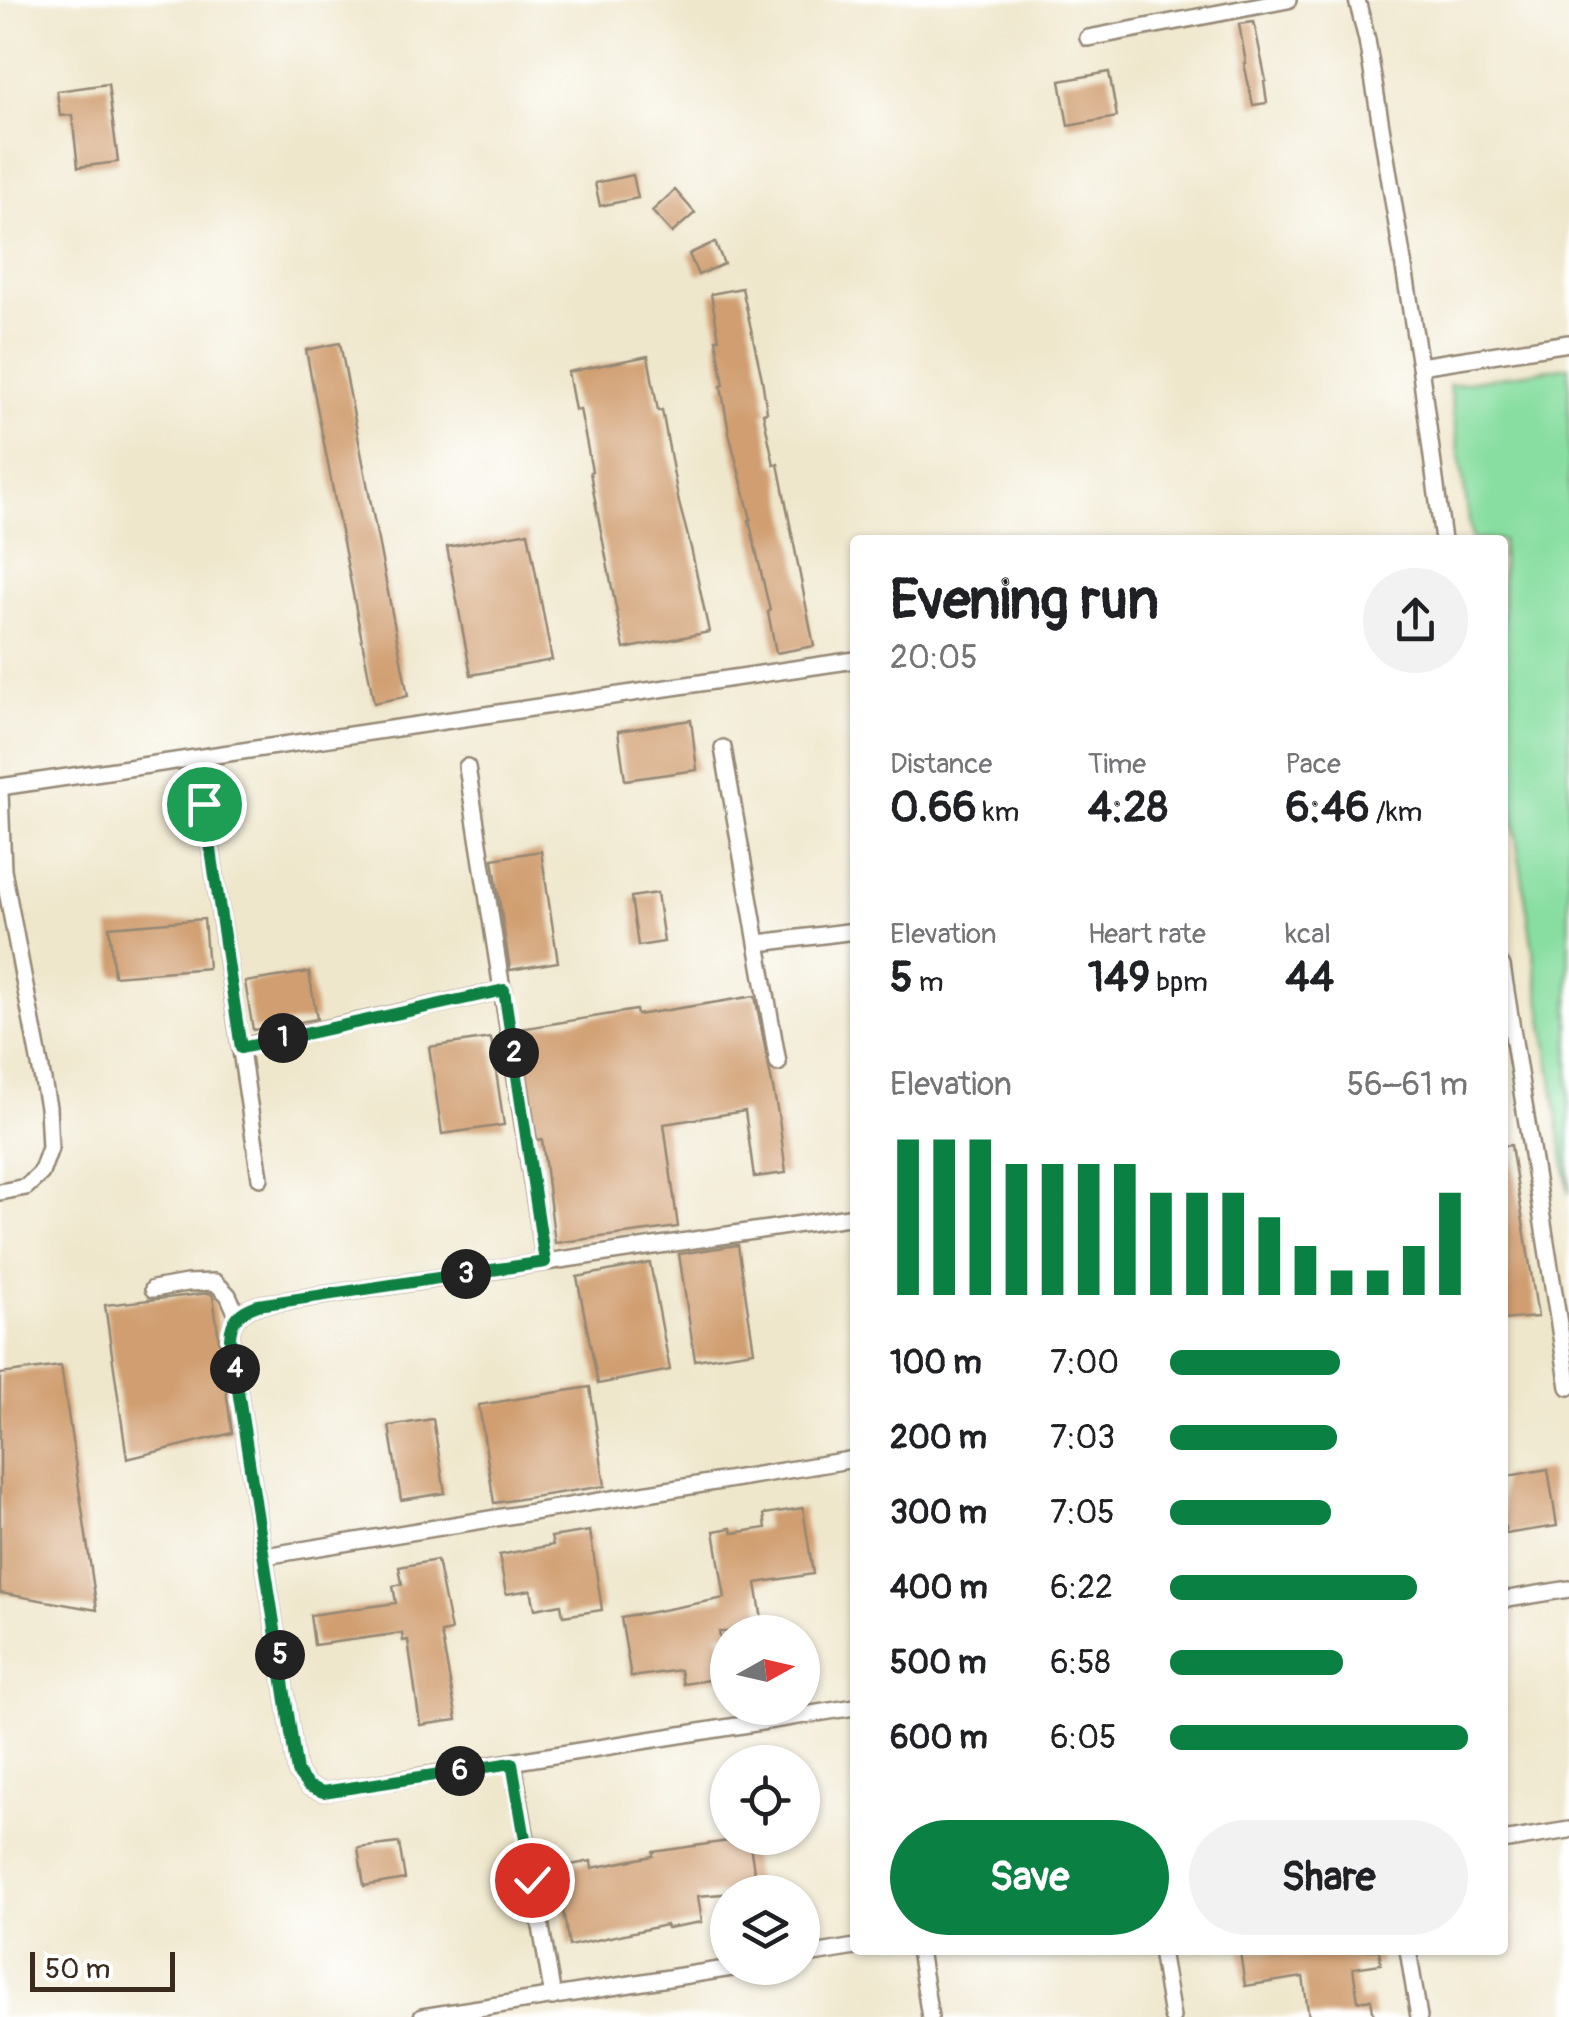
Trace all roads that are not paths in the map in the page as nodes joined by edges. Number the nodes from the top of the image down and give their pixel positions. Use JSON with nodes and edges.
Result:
{"nodes":[{"id":1,"x":1288,"y":0,"type":"edge"},
{"id":2,"x":1358,"y":0,"type":"edge"},
{"id":3,"x":1088,"y":38,"type":"dead end"},
{"id":4,"x":1569,"y":342,"type":"edge"},
{"id":5,"x":1420,"y":366,"type":"junction"},
{"id":6,"x":1442,"y":535,"type":"edge"},
{"id":7,"x":850,"y":661,"type":"edge"},
{"id":8,"x":724,"y":748,"type":"dead end"},
{"id":9,"x":468,"y":767,"type":"dead end"},
{"id":10,"x":0,"y":790,"type":"edge"},
{"id":11,"x":204,"y":804,"type":"dead end"},
{"id":12,"x":850,"y":931,"type":"edge"},
{"id":13,"x":759,"y":943,"type":"junction"},
{"id":14,"x":504,"y":990,"type":"junction"},
{"id":15,"x":1508,"y":1004,"type":"edge"},
{"id":16,"x":241,"y":1048,"type":"junction"},
{"id":17,"x":778,"y":1063,"type":"dead end"},
{"id":18,"x":260,"y":1178,"type":"dead end"},
{"id":19,"x":0,"y":1192,"type":"edge"},
{"id":20,"x":850,"y":1217,"type":"edge"},
{"id":21,"x":545,"y":1262,"type":"junction"},
{"id":22,"x":153,"y":1289,"type":"dead end"},
{"id":23,"x":237,"y":1316,"type":"junction"},
{"id":24,"x":1569,"y":1387,"type":"edge"},
{"id":25,"x":850,"y":1460,"type":"edge"},
{"id":26,"x":265,"y":1556,"type":"junction"},
{"id":27,"x":1569,"y":1589,"type":"edge"},
{"id":28,"x":1508,"y":1599,"type":"edge"},
{"id":29,"x":850,"y":1708,"type":"edge"},
{"id":30,"x":512,"y":1763,"type":"junction"},
{"id":31,"x":1569,"y":1830,"type":"edge"},
{"id":32,"x":1508,"y":1839,"type":"edge"},
{"id":33,"x":850,"y":1948,"type":"edge"},
{"id":34,"x":820,"y":1953,"type":"edge"},
{"id":35,"x":921,"y":1955,"type":"edge"},
{"id":36,"x":1162,"y":1955,"type":"edge"},
{"id":37,"x":1409,"y":1955,"type":"edge"},
{"id":38,"x":710,"y":1972,"type":"edge"},
{"id":39,"x":552,"y":1997,"type":"junction"},
{"id":40,"x":422,"y":2017,"type":"edge"},
{"id":41,"x":930,"y":2017,"type":"edge"},
{"id":42,"x":1172,"y":2017,"type":"edge"},
{"id":43,"x":1419,"y":2017,"type":"edge"}],
"edges":[{"from":1,"to":3,"type":"street"},
{"from":2,"to":5,"type":"street"},
{"from":4,"to":5,"type":"street"},
{"from":5,"to":6,"type":"street"},
{"from":7,"to":10,"type":"street"},
{"from":8,"to":13,"type":"street"},
{"from":9,"to":14,"type":"street"},
{"from":10,"to":19,"type":"street"},
{"from":11,"to":16,"type":"street"},
{"from":12,"to":13,"type":"street"},
{"from":13,"to":17,"type":"street"},
{"from":14,"to":16,"type":"street"},
{"from":14,"to":21,"type":"street"},
{"from":15,"to":24,"type":"street"},
{"from":16,"to":18,"type":"street"},
{"from":20,"to":21,"type":"street"},
{"from":21,"to":23,"type":"street"},
{"from":22,"to":23,"type":"street"},
{"from":23,"to":26,"type":"street"},
{"from":25,"to":26,"type":"street"},
{"from":26,"to":30,"type":"street"},
{"from":27,"to":28,"type":"street"},
{"from":29,"to":30,"type":"street"},
{"from":30,"to":39,"type":"street"},
{"from":31,"to":32,"type":"street"},
{"from":33,"to":34,"type":"street"},
{"from":35,"to":41,"type":"street"},
{"from":36,"to":42,"type":"street"},
{"from":37,"to":43,"type":"street"},
{"from":38,"to":39,"type":"street"},
{"from":39,"to":40,"type":"street"}]}
